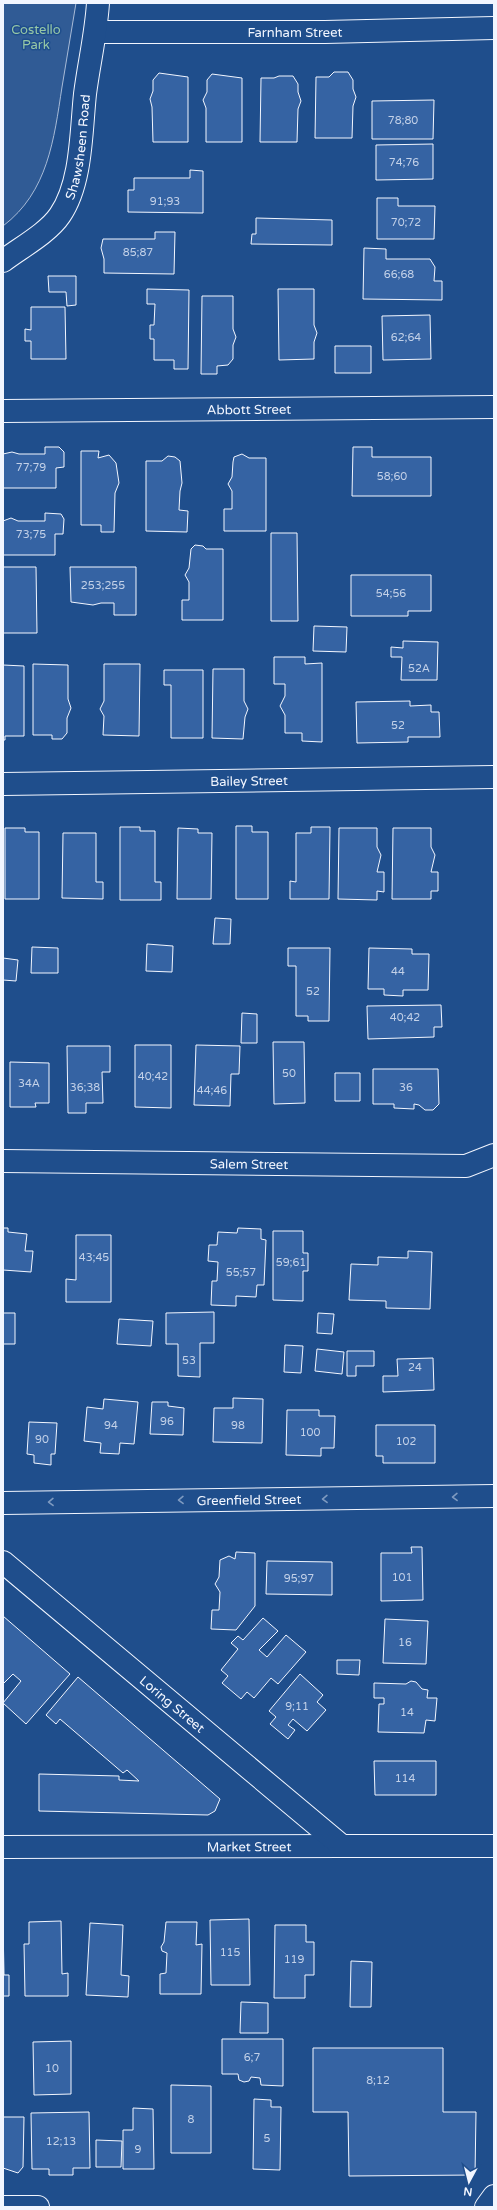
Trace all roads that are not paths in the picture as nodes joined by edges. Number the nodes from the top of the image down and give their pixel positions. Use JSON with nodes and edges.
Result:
{"nodes":[{"id":1,"x":98,"y":3,"type":"edge"},
{"id":2,"x":494,"y":28,"type":"edge"},
{"id":3,"x":96,"y":32,"type":"junction"},
{"id":4,"x":3,"y":261,"type":"edge"},
{"id":5,"x":494,"y":408,"type":"edge"},
{"id":6,"x":3,"y":411,"type":"edge"},
{"id":7,"x":494,"y":777,"type":"edge"},
{"id":8,"x":3,"y":784,"type":"edge"},
{"id":9,"x":494,"y":1155,"type":"edge"},
{"id":10,"x":3,"y":1161,"type":"edge"},
{"id":11,"x":494,"y":1496,"type":"edge"},
{"id":12,"x":3,"y":1503,"type":"edge"},
{"id":13,"x":3,"y":1562,"type":"edge"},
{"id":14,"x":342,"y":1846,"type":"junction"},
{"id":15,"x":494,"y":1846,"type":"edge"},
{"id":16,"x":3,"y":1847,"type":"edge"},
{"id":17,"x":494,"y":2196,"type":"edge"},
{"id":18,"x":3,"y":2207,"type":"edge"},
{"id":19,"x":38,"y":2207,"type":"edge"},
{"id":20,"x":486,"y":2207,"type":"edge"}],
"edges":[{"from":1,"to":3,"type":"street","name":"Shawsheen Road"},
{"from":2,"to":3,"type":"street","name":"Farnham Street"},
{"from":3,"to":4,"type":"street","name":"Shawsheen Road"},
{"from":5,"to":6,"type":"street","name":"Abbott Street"},
{"from":7,"to":8,"type":"street","name":"Bailey Street"},
{"from":9,"to":10,"type":"street","name":"Salem Street"},
{"from":11,"to":12,"type":"street","name":"Greenfield Street","one_way":true},
{"from":13,"to":14,"type":"street","name":"Loring Street"},
{"from":14,"to":15,"type":"street","name":"Market Street"},
{"from":14,"to":16,"type":"street","name":"Market Street"},
{"from":17,"to":20,"type":"street"},
{"from":18,"to":19,"type":"street"}]}
